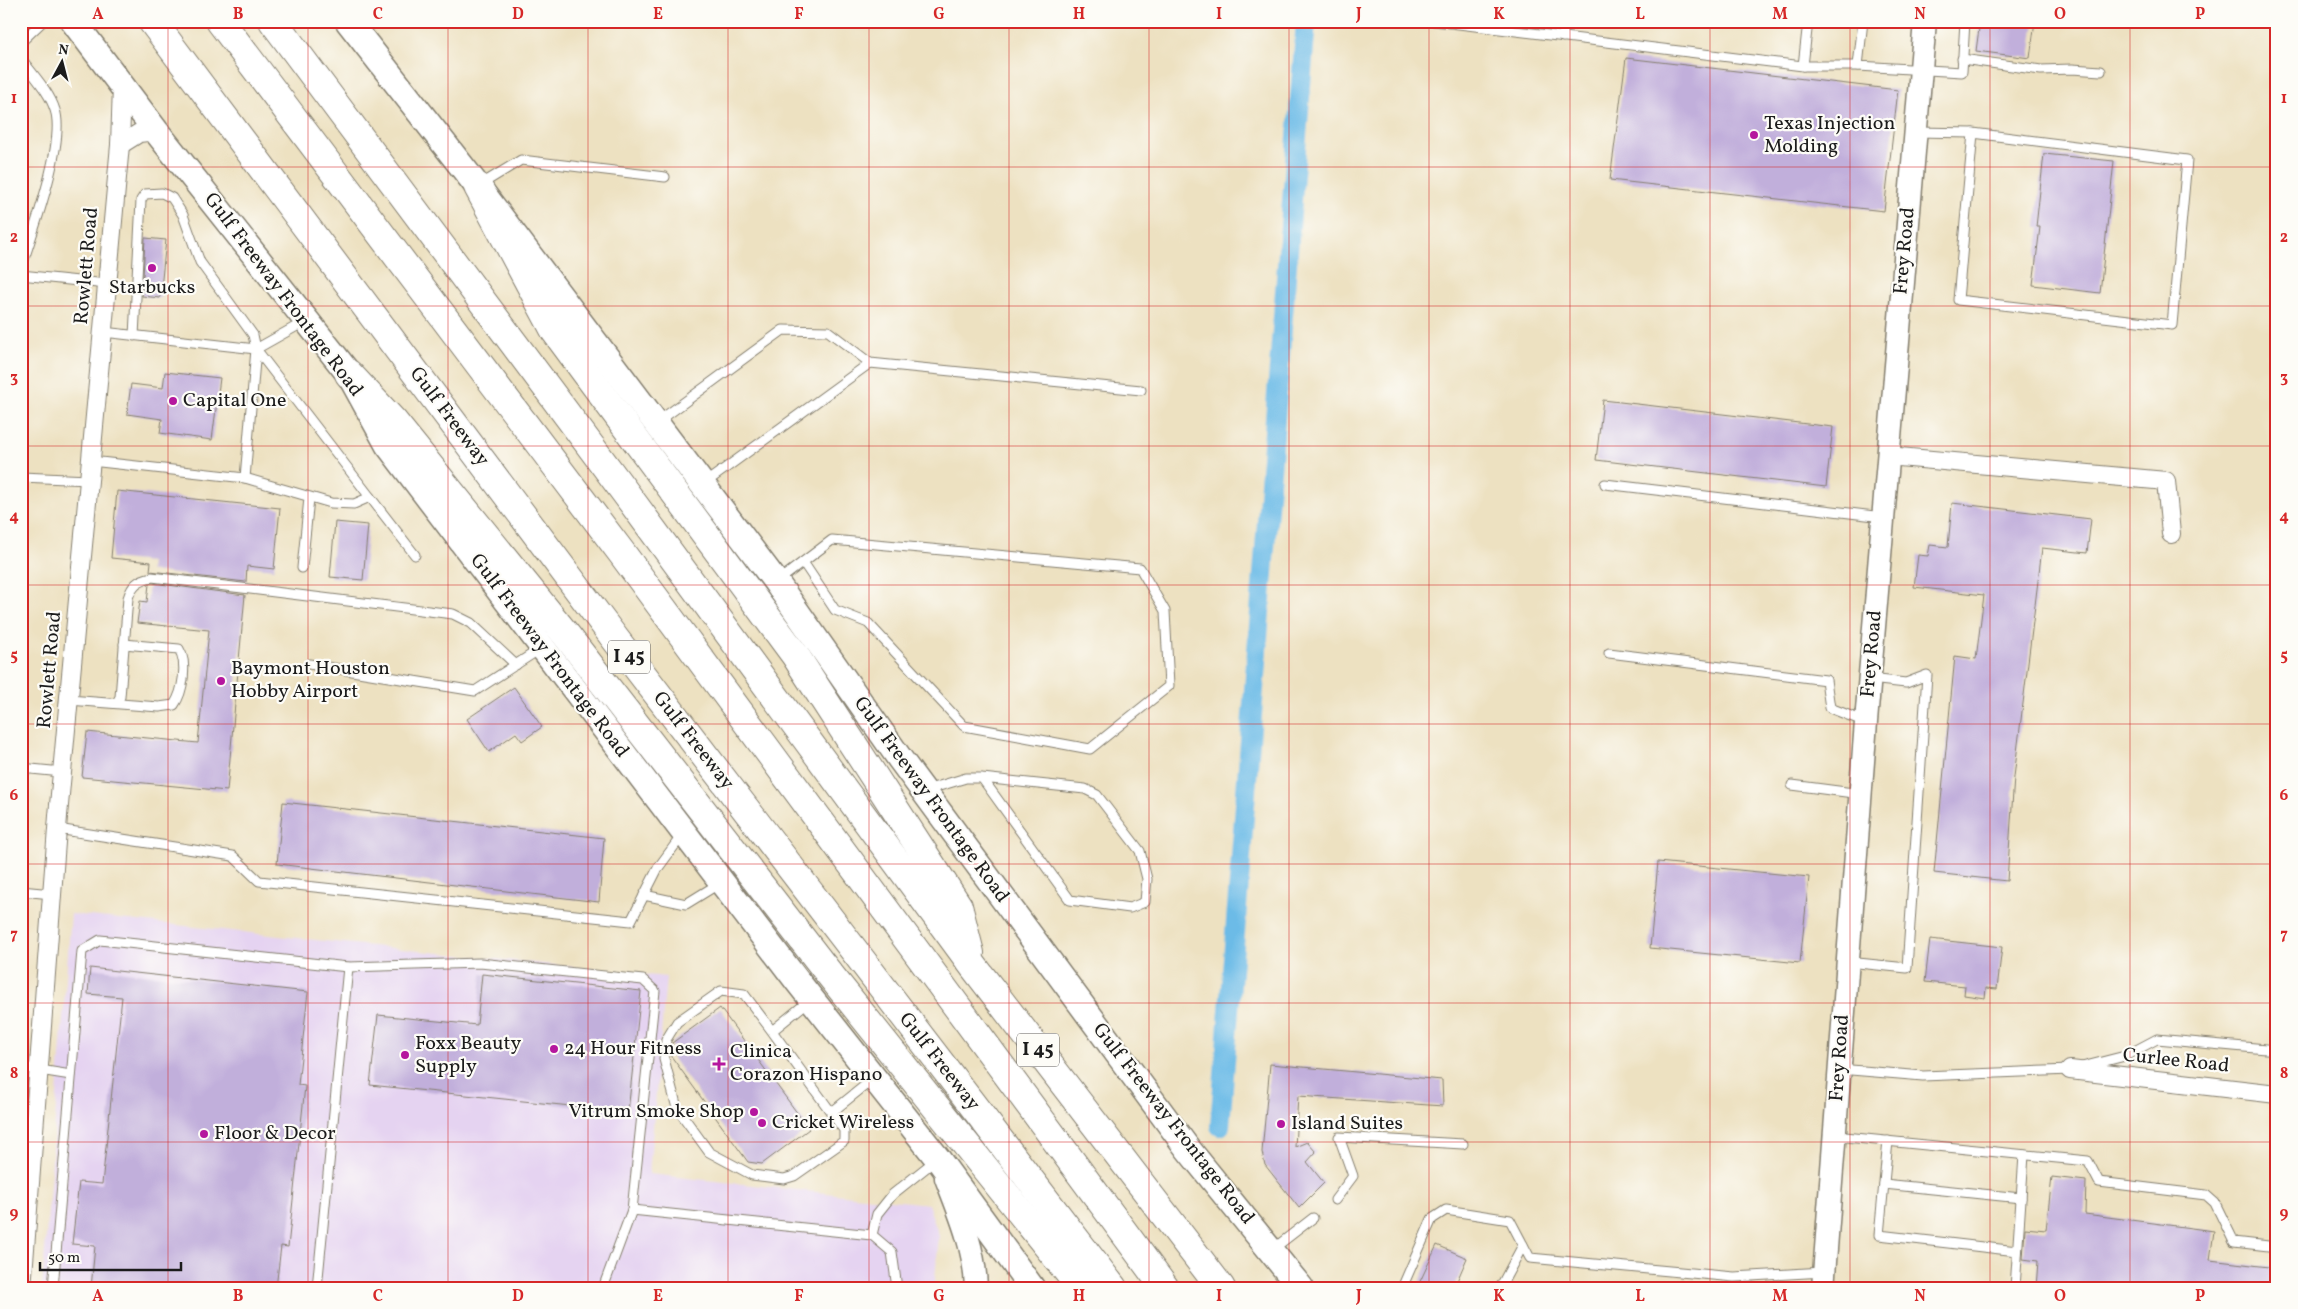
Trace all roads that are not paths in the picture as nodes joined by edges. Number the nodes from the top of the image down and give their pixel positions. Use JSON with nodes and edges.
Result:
{"nodes":[{"id":1,"x":43,"y":21,"type":"edge"},
{"id":2,"x":73,"y":21,"type":"edge"},
{"id":3,"x":152,"y":21,"type":"edge"},
{"id":4,"x":220,"y":21,"type":"edge"},
{"id":5,"x":273,"y":21,"type":"edge"},
{"id":6,"x":348,"y":21,"type":"edge"},
{"id":7,"x":1434,"y":21,"type":"edge"},
{"id":8,"x":1565,"y":21,"type":"edge"},
{"id":9,"x":1808,"y":21,"type":"edge"},
{"id":10,"x":1863,"y":21,"type":"edge"},
{"id":11,"x":1925,"y":21,"type":"edge"},
{"id":12,"x":1965,"y":21,"type":"edge"},
{"id":13,"x":1563,"y":38,"type":"junction"},
{"id":14,"x":22,"y":39,"type":"edge"},
{"id":15,"x":21,"y":58,"type":"edge"},
{"id":16,"x":1962,"y":59,"type":"junction"},
{"id":17,"x":1803,"y":66,"type":"junction"},
{"id":18,"x":1858,"y":66,"type":"junction"},
{"id":19,"x":1921,"y":68,"type":"junction"},
{"id":20,"x":2101,"y":71,"type":"dead end"},
{"id":21,"x":122,"y":86,"type":"junction"},
{"id":22,"x":156,"y":131,"type":"junction"},
{"id":23,"x":1916,"y":132,"type":"junction"},
{"id":24,"x":1973,"y":133,"type":"junction"},
{"id":25,"x":120,"y":145,"type":"junction"},
{"id":26,"x":664,"y":177,"type":"dead end"},
{"id":27,"x":478,"y":187,"type":"junction"},
{"id":28,"x":21,"y":268,"type":"edge"},
{"id":29,"x":21,"y":275,"type":"edge"},
{"id":30,"x":107,"y":284,"type":"junction"},
{"id":31,"x":306,"y":321,"type":"junction"},
{"id":32,"x":103,"y":332,"type":"junction"},
{"id":33,"x":134,"y":336,"type":"junction"},
{"id":34,"x":256,"y":349,"type":"junction"},
{"id":35,"x":870,"y":363,"type":"junction"},
{"id":36,"x":349,"y":374,"type":"junction"},
{"id":37,"x":1141,"y":390,"type":"dead end"},
{"id":38,"x":656,"y":423,"type":"junction"},
{"id":39,"x":1888,"y":456,"type":"junction"},
{"id":40,"x":91,"y":461,"type":"junction"},
{"id":41,"x":21,"y":476,"type":"edge"},
{"id":42,"x":245,"y":478,"type":"junction"},
{"id":43,"x":89,"y":480,"type":"junction"},
{"id":44,"x":702,"y":484,"type":"junction"},
{"id":45,"x":1605,"y":484,"type":"dead end"},
{"id":46,"x":370,"y":497,"type":"junction"},
{"id":47,"x":309,"y":498,"type":"junction"},
{"id":48,"x":1883,"y":517,"type":"junction"},
{"id":49,"x":2171,"y":534,"type":"dead end"},
{"id":50,"x":415,"y":555,"type":"dead end"},
{"id":51,"x":803,"y":562,"type":"junction"},
{"id":52,"x":302,"y":568,"type":"dead end"},
{"id":53,"x":776,"y":582,"type":"junction"},
{"id":54,"x":124,"y":644,"type":"junction"},
{"id":55,"x":543,"y":648,"type":"junction"},
{"id":56,"x":1609,"y":652,"type":"dead end"},
{"id":57,"x":309,"y":664,"type":"dead end"},
{"id":58,"x":516,"y":666,"type":"junction"},
{"id":59,"x":1870,"y":679,"type":"junction"},
{"id":60,"x":69,"y":700,"type":"junction"},
{"id":61,"x":117,"y":702,"type":"junction"},
{"id":62,"x":1866,"y":722,"type":"junction"},
{"id":63,"x":21,"y":768,"type":"edge"},
{"id":64,"x":62,"y":772,"type":"junction"},
{"id":65,"x":982,"y":778,"type":"junction"},
{"id":66,"x":1792,"y":785,"type":"dead end"},
{"id":67,"x":923,"y":791,"type":"junction"},
{"id":68,"x":1861,"y":794,"type":"junction"},
{"id":69,"x":57,"y":829,"type":"junction"},
{"id":70,"x":684,"y":833,"type":"junction"},
{"id":71,"x":721,"y":882,"type":"junction"},
{"id":72,"x":21,"y":891,"type":"edge"},
{"id":73,"x":52,"y":894,"type":"junction"},
{"id":74,"x":644,"y":895,"type":"junction"},
{"id":75,"x":1847,"y":962,"type":"junction"},
{"id":76,"x":348,"y":967,"type":"junction"},
{"id":77,"x":974,"y":967,"type":"junction"},
{"id":78,"x":812,"y":998,"type":"junction"},
{"id":79,"x":772,"y":1031,"type":"junction"},
{"id":80,"x":2277,"y":1050,"type":"edge"},
{"id":81,"x":21,"y":1067,"type":"edge"},
{"id":82,"x":1839,"y":1068,"type":"junction"},
{"id":83,"x":2070,"y":1070,"type":"junction"},
{"id":84,"x":38,"y":1071,"type":"junction"},
{"id":85,"x":70,"y":1075,"type":"junction"},
{"id":86,"x":874,"y":1078,"type":"junction"},
{"id":87,"x":2277,"y":1094,"type":"edge"},
{"id":88,"x":832,"y":1112,"type":"junction"},
{"id":89,"x":1834,"y":1136,"type":"junction"},
{"id":90,"x":1888,"y":1141,"type":"junction"},
{"id":91,"x":1463,"y":1144,"type":"dead end"},
{"id":92,"x":2024,"y":1155,"type":"junction"},
{"id":93,"x":938,"y":1159,"type":"junction"},
{"id":94,"x":1884,"y":1184,"type":"junction"},
{"id":95,"x":2021,"y":1198,"type":"junction"},
{"id":96,"x":1335,"y":1200,"type":"dead end"},
{"id":97,"x":632,"y":1210,"type":"junction"},
{"id":98,"x":1314,"y":1218,"type":"dead end"},
{"id":99,"x":872,"y":1235,"type":"junction"},
{"id":100,"x":1524,"y":1245,"type":"junction"},
{"id":101,"x":2277,"y":1246,"type":"edge"},
{"id":102,"x":2017,"y":1250,"type":"junction"},
{"id":103,"x":1271,"y":1251,"type":"junction"},
{"id":104,"x":22,"y":1282,"type":"edge"},
{"id":105,"x":1828,"y":1283,"type":"edge"},
{"id":106,"x":53,"y":1288,"type":"edge"},
{"id":107,"x":317,"y":1288,"type":"edge"},
{"id":108,"x":603,"y":1288,"type":"edge"},
{"id":109,"x":897,"y":1288,"type":"edge"},
{"id":110,"x":976,"y":1288,"type":"edge"},
{"id":111,"x":1032,"y":1288,"type":"edge"},
{"id":112,"x":1081,"y":1288,"type":"edge"},
{"id":113,"x":1113,"y":1288,"type":"edge"},
{"id":114,"x":1165,"y":1288,"type":"edge"},
{"id":115,"x":1221,"y":1288,"type":"edge"},
{"id":116,"x":1301,"y":1288,"type":"edge"},
{"id":117,"x":1402,"y":1288,"type":"edge"},
{"id":118,"x":1500,"y":1288,"type":"edge"},
{"id":119,"x":2015,"y":1288,"type":"edge"}],
"edges":[{"from":1,"to":14,"type":"lane"},
{"from":2,"to":21,"type":"main road","name":"Gulf Freeway Frontage Road"},
{"from":3,"to":113,"type":"highway","name":"Gulf Freeway","number":"I 45"},
{"from":4,"to":114,"type":"highway","number":"I 45"},
{"from":5,"to":77,"type":"highway","number":"I 45"},
{"from":6,"to":27,"type":"main road","name":"Gulf Freeway Frontage Road"},
{"from":7,"to":13,"type":"lane"},
{"from":8,"to":13,"type":"lane"},
{"from":9,"to":17,"type":"lane"},
{"from":10,"to":18,"type":"lane"},
{"from":11,"to":19,"type":"street","name":"Frey Road"},
{"from":12,"to":16,"type":"lane"},
{"from":13,"to":17,"type":"lane"},
{"from":15,"to":28,"type":"lane"},
{"from":16,"to":19,"type":"lane"},
{"from":16,"to":20,"type":"lane"},
{"from":17,"to":18,"type":"lane"},
{"from":18,"to":19,"type":"lane"},
{"from":19,"to":23,"type":"street","name":"Frey Road"},
{"from":21,"to":22,"type":"main road","name":"Gulf Freeway Frontage Road"},
{"from":21,"to":25,"type":"street","name":"Rowlett Road"},
{"from":22,"to":25,"type":"street"},
{"from":22,"to":31,"type":"main road","name":"Gulf Freeway Frontage Road"},
{"from":23,"to":24,"type":"lane"},
{"from":23,"to":39,"type":"street","name":"Frey Road"},
{"from":24,"to":24,"type":"lane"},
{"from":25,"to":30,"type":"street","name":"Rowlett Road"},
{"from":26,"to":27,"type":"lane"},
{"from":27,"to":38,"type":"main road","name":"Gulf Freeway Frontage Road"},
{"from":27,"to":77,"type":"highway"},
{"from":29,"to":30,"type":"lane"},
{"from":30,"to":32,"type":"street","name":"Rowlett Road"},
{"from":31,"to":34,"type":"lane"},
{"from":31,"to":36,"type":"main road","name":"Gulf Freeway Frontage Road"},
{"from":32,"to":33,"type":"lane"},
{"from":32,"to":40,"type":"street","name":"Rowlett Road"},
{"from":33,"to":34,"type":"lane"},
{"from":33,"to":34,"type":"lane"},
{"from":34,"to":42,"type":"lane"},
{"from":34,"to":46,"type":"lane"},
{"from":35,"to":37,"type":"lane"},
{"from":35,"to":38,"type":"lane"},
{"from":35,"to":44,"type":"lane"},
{"from":36,"to":55,"type":"main road","name":"Gulf Freeway Frontage Road"},
{"from":36,"to":112,"type":"highway"},
{"from":38,"to":44,"type":"main road","name":"Gulf Freeway Frontage Road"},
{"from":39,"to":48,"type":"street","name":"Frey Road"},
{"from":39,"to":49,"type":"street"},
{"from":40,"to":42,"type":"lane"},
{"from":40,"to":43,"type":"street","name":"Rowlett Road"},
{"from":41,"to":43,"type":"lane"},
{"from":42,"to":47,"type":"lane"},
{"from":43,"to":60,"type":"street","name":"Rowlett Road"},
{"from":44,"to":53,"type":"main road","name":"Gulf Freeway Frontage Road"},
{"from":45,"to":48,"type":"lane"},
{"from":46,"to":47,"type":"lane"},
{"from":46,"to":50,"type":"lane"},
{"from":47,"to":52,"type":"lane"},
{"from":48,"to":59,"type":"street","name":"Frey Road"},
{"from":51,"to":51,"type":"lane"},
{"from":51,"to":53,"type":"lane"},
{"from":53,"to":67,"type":"main road","name":"Gulf Freeway Frontage Road"},
{"from":54,"to":58,"type":"lane"},
{"from":54,"to":61,"type":"lane"},
{"from":54,"to":61,"type":"lane"},
{"from":55,"to":58,"type":"lane"},
{"from":55,"to":70,"type":"main road","name":"Gulf Freeway Frontage Road"},
{"from":56,"to":62,"type":"lane"},
{"from":57,"to":58,"type":"lane"},
{"from":59,"to":62,"type":"street","name":"Frey Road"},
{"from":59,"to":75,"type":"lane"},
{"from":60,"to":61,"type":"lane"},
{"from":60,"to":64,"type":"street","name":"Rowlett Road"},
{"from":62,"to":68,"type":"street","name":"Frey Road"},
{"from":63,"to":64,"type":"lane"},
{"from":64,"to":69,"type":"street","name":"Rowlett Road"},
{"from":65,"to":65,"type":"lane"},
{"from":65,"to":67,"type":"lane"},
{"from":66,"to":68,"type":"lane"},
{"from":67,"to":103,"type":"main road","name":"Gulf Freeway Frontage Road"},
{"from":68,"to":75,"type":"street","name":"Frey Road"},
{"from":69,"to":73,"type":"street","name":"Rowlett Road"},
{"from":69,"to":74,"type":"lane"},
{"from":70,"to":71,"type":"main road","name":"Gulf Freeway Frontage Road"},
{"from":70,"to":74,"type":"lane"},
{"from":71,"to":74,"type":"lane"},
{"from":71,"to":78,"type":"main road","name":"Gulf Freeway Frontage Road"},
{"from":72,"to":73,"type":"lane"},
{"from":73,"to":84,"type":"street","name":"Rowlett Road"},
{"from":75,"to":82,"type":"street","name":"Frey Road"},
{"from":76,"to":85,"type":"lane"},
{"from":76,"to":97,"type":"lane"},
{"from":76,"to":107,"type":"lane"},
{"from":77,"to":115,"type":"highway","number":"I 45"},
{"from":78,"to":79,"type":"lane"},
{"from":78,"to":86,"type":"main road","name":"Gulf Freeway Frontage Road"},
{"from":79,"to":88,"type":"lane"},
{"from":79,"to":88,"type":"lane"},
{"from":80,"to":83,"type":"lane"},
{"from":81,"to":84,"type":"lane"},
{"from":82,"to":83,"type":"lane"},
{"from":82,"to":89,"type":"street","name":"Frey Road"},
{"from":83,"to":87,"type":"street","name":"Curlee Road"},
{"from":84,"to":85,"type":"lane"},
{"from":84,"to":104,"type":"street","name":"Rowlett Road"},
{"from":85,"to":106,"type":"lane"},
{"from":86,"to":88,"type":"lane"},
{"from":86,"to":93,"type":"main road","name":"Gulf Freeway Frontage Road"},
{"from":89,"to":90,"type":"lane"},
{"from":89,"to":105,"type":"street","name":"Frey Road"},
{"from":90,"to":92,"type":"lane"},
{"from":90,"to":94,"type":"lane"},
{"from":91,"to":96,"type":"lane"},
{"from":92,"to":95,"type":"lane"},
{"from":92,"to":101,"type":"lane"},
{"from":93,"to":99,"type":"lane"},
{"from":93,"to":110,"type":"street"},
{"from":93,"to":111,"type":"main road","name":"Gulf Freeway Frontage Road"},
{"from":94,"to":95,"type":"lane"},
{"from":94,"to":102,"type":"lane"},
{"from":95,"to":102,"type":"lane"},
{"from":97,"to":99,"type":"lane"},
{"from":97,"to":108,"type":"lane"},
{"from":98,"to":103,"type":"lane"},
{"from":99,"to":109,"type":"lane"},
{"from":100,"to":105,"type":"lane"},
{"from":100,"to":117,"type":"lane"},
{"from":100,"to":118,"type":"lane"},
{"from":102,"to":119,"type":"lane"},
{"from":103,"to":116,"type":"main road","name":"Gulf Freeway Frontage Road"}]}
